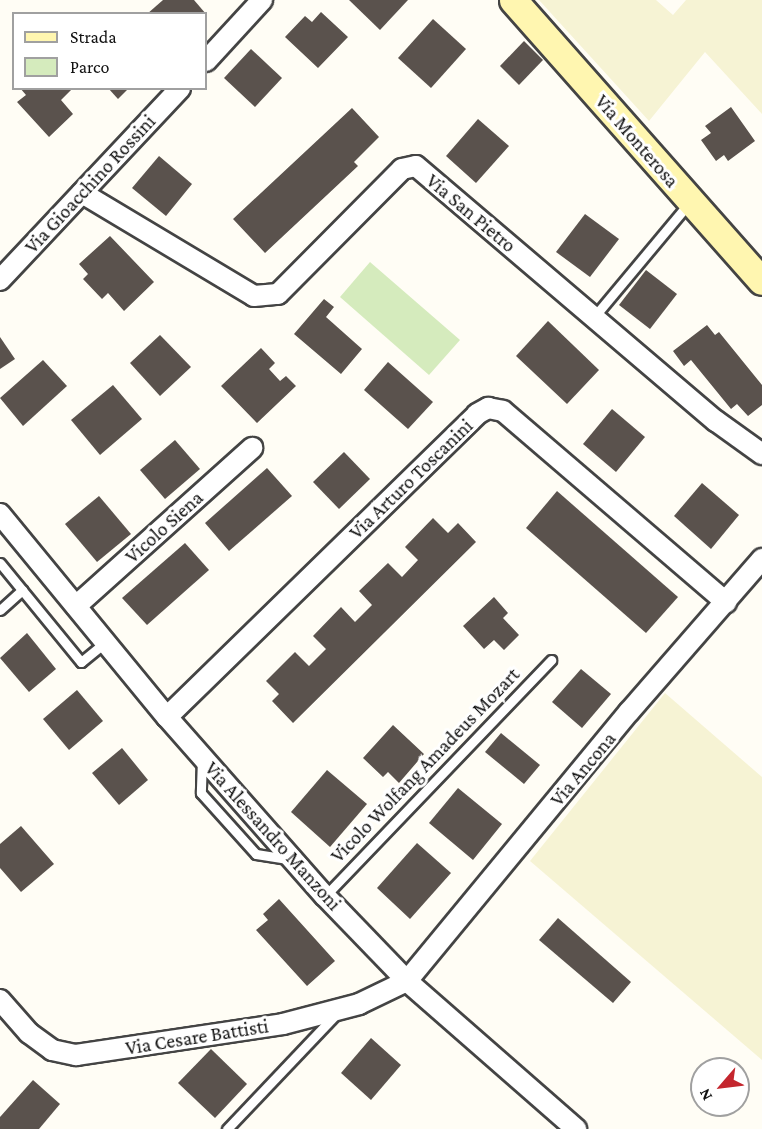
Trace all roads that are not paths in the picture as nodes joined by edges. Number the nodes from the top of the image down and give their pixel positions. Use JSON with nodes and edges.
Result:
{"nodes":[{"id":1,"x":262,"y":0,"type":"edge"},
{"id":2,"x":513,"y":0,"type":"edge"},
{"id":3,"x":207,"y":60,"type":"edge"},
{"id":4,"x":178,"y":90,"type":"edge"},
{"id":5,"x":82,"y":193,"type":"junction"},
{"id":6,"x":691,"y":201,"type":"junction"},
{"id":7,"x":0,"y":280,"type":"edge"},
{"id":8,"x":762,"y":281,"type":"edge"},
{"id":9,"x":594,"y":317,"type":"junction"},
{"id":10,"x":252,"y":448,"type":"dead end"},
{"id":11,"x":762,"y":454,"type":"edge"},
{"id":12,"x":0,"y":514,"type":"edge"},
{"id":13,"x":762,"y":559,"type":"edge"},
{"id":14,"x":0,"y":563,"type":"edge"},
{"id":15,"x":22,"y":590,"type":"junction"},
{"id":16,"x":726,"y":602,"type":"junction"},
{"id":17,"x":76,"y":606,"type":"junction"},
{"id":18,"x":0,"y":610,"type":"edge"},
{"id":19,"x":106,"y":642,"type":"junction"},
{"id":20,"x":551,"y":660,"type":"dead end"},
{"id":21,"x":167,"y":717,"type":"junction"},
{"id":22,"x":325,"y":896,"type":"junction"},
{"id":23,"x":407,"y":981,"type":"junction"},
{"id":24,"x":0,"y":1000,"type":"edge"},
{"id":25,"x":339,"y":1010,"type":"junction"},
{"id":26,"x":226,"y":1129,"type":"edge"},
{"id":27,"x":576,"y":1129,"type":"edge"}],
"edges":[{"from":1,"to":3,"type":"street"},
{"from":2,"to":6,"type":"main road","name":"Via Monterosa"},
{"from":4,"to":5,"type":"street","name":"Via Gioacchino Rossini"},
{"from":5,"to":7,"type":"street","name":"Via Gioacchino Rossini"},
{"from":5,"to":9,"type":"street","name":"Via San Pietro"},
{"from":6,"to":8,"type":"main road","name":"Via Monterosa"},
{"from":6,"to":9,"type":"lane"},
{"from":9,"to":11,"type":"street","name":"Via San Pietro"},
{"from":10,"to":17,"type":"street","name":"Vicolo Siena"},
{"from":12,"to":17,"type":"street","name":"Via Alessandro Manzoni"},
{"from":13,"to":16,"type":"street","name":"Via Ancona"},
{"from":14,"to":15,"type":"lane"},
{"from":15,"to":18,"type":"lane"},
{"from":15,"to":19,"type":"lane"},
{"from":16,"to":21,"type":"street","name":"Via Arturo Toscanini"},
{"from":16,"to":23,"type":"street","name":"Via Ancona"},
{"from":17,"to":19,"type":"street","name":"Via Alessandro Manzoni"},
{"from":19,"to":21,"type":"street","name":"Via Alessandro Manzoni"},
{"from":20,"to":22,"type":"lane","name":"Vicolo Wolfang Amadeus Mozart"},
{"from":21,"to":22,"type":"street","name":"Via Alessandro Manzoni"},
{"from":22,"to":23,"type":"street","name":"Via Alessandro Manzoni"},
{"from":23,"to":25,"type":"street","name":"Via Cesare Battisti"},
{"from":23,"to":27,"type":"street","name":"Via Alessandro Manzoni"},
{"from":24,"to":25,"type":"street","name":"Via Cesare Battisti"},
{"from":25,"to":26,"type":"lane"}]}
